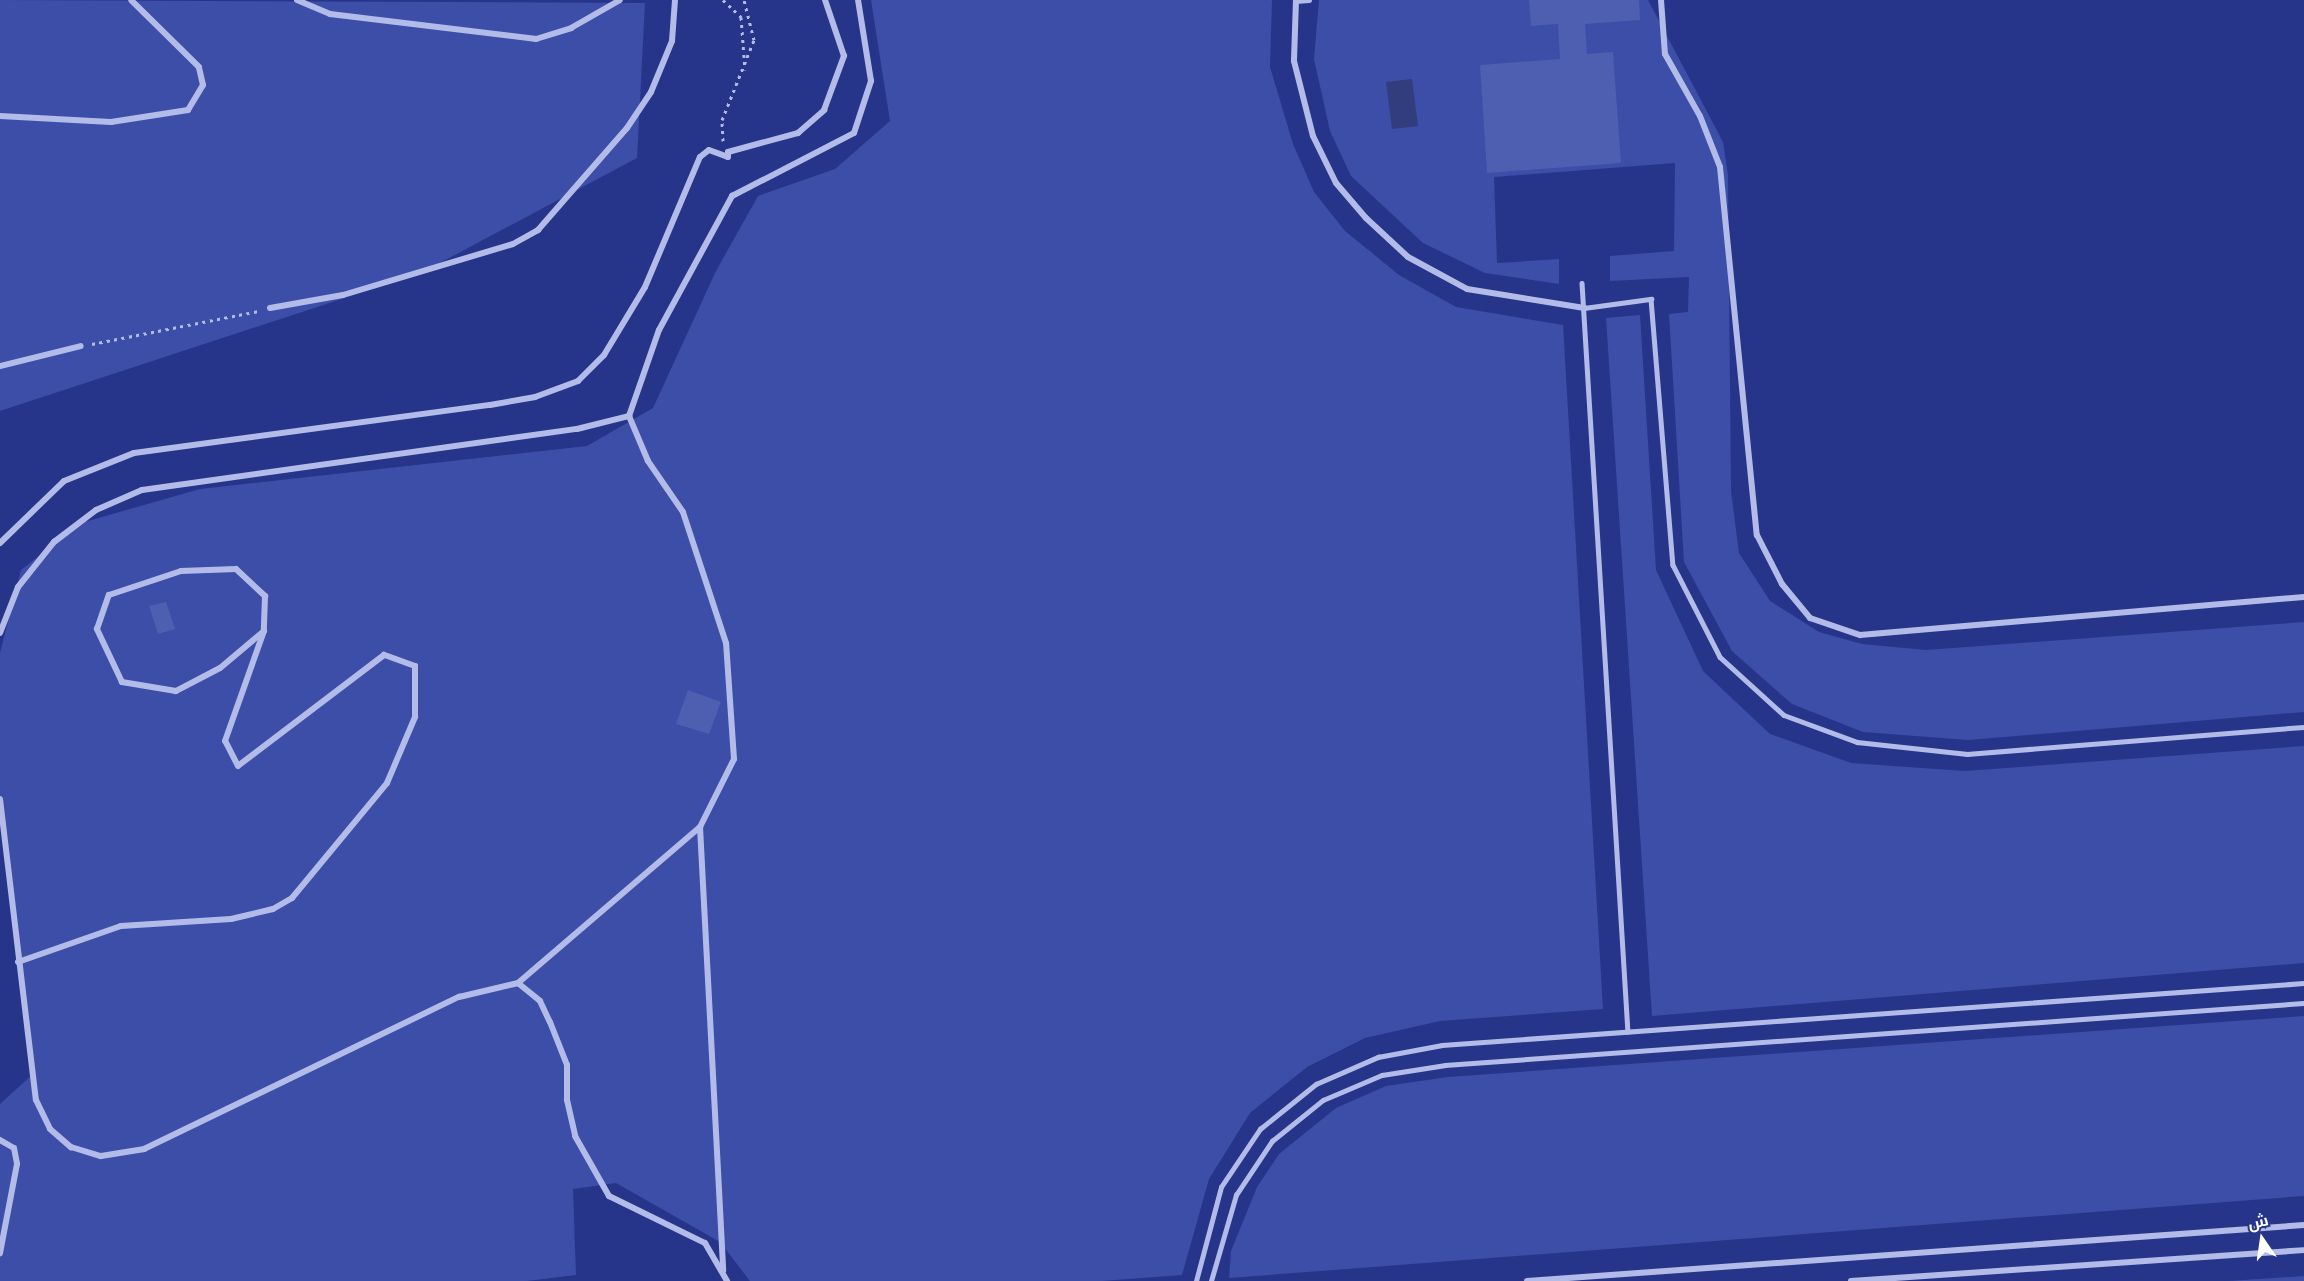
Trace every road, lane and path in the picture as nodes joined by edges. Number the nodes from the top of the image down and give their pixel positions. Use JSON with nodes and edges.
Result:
{"nodes":[{"id":1,"x":131,"y":0,"type":"edge"},
{"id":2,"x":297,"y":0,"type":"edge"},
{"id":3,"x":620,"y":0,"type":"edge"},
{"id":4,"x":675,"y":0,"type":"edge"},
{"id":5,"x":723,"y":0,"type":"edge"},
{"id":6,"x":744,"y":0,"type":"edge"},
{"id":7,"x":825,"y":0,"type":"edge"},
{"id":8,"x":858,"y":0,"type":"edge"},
{"id":9,"x":1309,"y":0,"type":"edge"},
{"id":10,"x":1662,"y":0,"type":"edge"},
{"id":11,"x":1296,"y":1,"type":"edge"},
{"id":12,"x":746,"y":72,"type":"junction"},
{"id":13,"x":0,"y":116,"type":"edge"},
{"id":14,"x":729,"y":157,"type":"junction"},
{"id":15,"x":1582,"y":283,"type":"dead end"},
{"id":16,"x":270,"y":308,"type":"joint"},
{"id":17,"x":1584,"y":308,"type":"junction"},
{"id":18,"x":81,"y":346,"type":"joint"},
{"id":19,"x":0,"y":366,"type":"edge"},
{"id":20,"x":629,"y":416,"type":"junction"},
{"id":21,"x":0,"y":543,"type":"edge"},
{"id":22,"x":2304,"y":597,"type":"edge"},
{"id":23,"x":264,"y":631,"type":"junction"},
{"id":24,"x":0,"y":633,"type":"edge"},
{"id":25,"x":2304,"y":727,"type":"edge"},
{"id":26,"x":0,"y":799,"type":"edge"},
{"id":27,"x":700,"y":827,"type":"junction"},
{"id":28,"x":18,"y":962,"type":"junction"},
{"id":29,"x":518,"y":983,"type":"junction"},
{"id":30,"x":2304,"y":983,"type":"edge"},
{"id":31,"x":2304,"y":1003,"type":"edge"},
{"id":32,"x":1628,"y":1032,"type":"junction"},
{"id":33,"x":0,"y":1140,"type":"edge"},
{"id":34,"x":2304,"y":1225,"type":"edge"},
{"id":35,"x":2304,"y":1250,"type":"edge"},
{"id":36,"x":0,"y":1253,"type":"edge"},
{"id":37,"x":723,"y":1271,"type":"junction"},
{"id":38,"x":727,"y":1281,"type":"edge"},
{"id":39,"x":1196,"y":1281,"type":"edge"},
{"id":40,"x":1212,"y":1281,"type":"edge"},
{"id":41,"x":1527,"y":1281,"type":"edge"},
{"id":42,"x":1851,"y":1281,"type":"edge"}],
"edges":[{"from":1,"to":13,"type":"street"},
{"from":2,"to":3,"type":"street"},
{"from":4,"to":16,"type":"street"},
{"from":5,"to":12,"type":"path"},
{"from":6,"to":12,"type":"path"},
{"from":7,"to":14,"type":"street"},
{"from":8,"to":20,"type":"street"},
{"from":9,"to":11,"type":"street"},
{"from":10,"to":22,"type":"street"},
{"from":11,"to":17,"type":"street"},
{"from":12,"to":14,"type":"path"},
{"from":14,"to":21,"type":"street"},
{"from":15,"to":17,"type":"lane"},
{"from":16,"to":18,"type":"path"},
{"from":17,"to":25,"type":"lane"},
{"from":17,"to":32,"type":"lane"},
{"from":18,"to":19,"type":"street"},
{"from":20,"to":24,"type":"street"},
{"from":20,"to":27,"type":"street"},
{"from":23,"to":23,"type":"street"},
{"from":23,"to":28,"type":"street"},
{"from":26,"to":28,"type":"street"},
{"from":27,"to":29,"type":"street"},
{"from":27,"to":37,"type":"street"},
{"from":28,"to":29,"type":"street"},
{"from":29,"to":37,"type":"street"},
{"from":30,"to":32,"type":"lane"},
{"from":31,"to":40,"type":"lane"},
{"from":32,"to":39,"type":"lane"},
{"from":33,"to":36,"type":"street"},
{"from":34,"to":41,"type":"street"},
{"from":35,"to":42,"type":"street"},
{"from":37,"to":38,"type":"street"}]}
